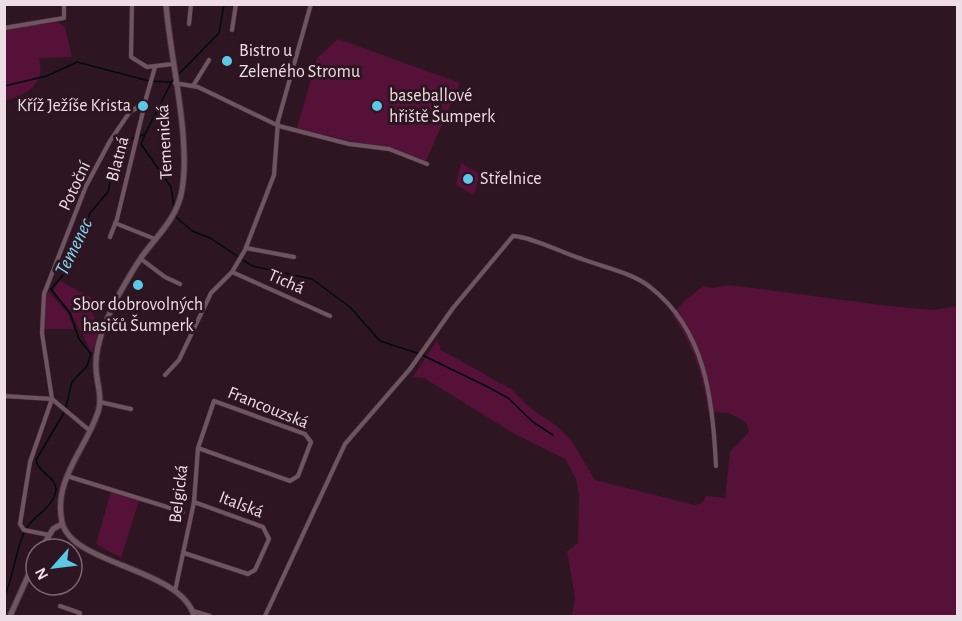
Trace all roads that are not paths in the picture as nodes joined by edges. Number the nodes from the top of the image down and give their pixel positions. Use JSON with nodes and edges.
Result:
{"nodes":[{"id":1,"x":64,"y":4,"type":"edge"},
{"id":2,"x":132,"y":4,"type":"edge"},
{"id":3,"x":166,"y":4,"type":"edge"},
{"id":4,"x":190,"y":4,"type":"edge"},
{"id":5,"x":236,"y":4,"type":"edge"},
{"id":6,"x":311,"y":4,"type":"edge"},
{"id":7,"x":189,"y":24,"type":"dead end"},
{"id":8,"x":4,"y":28,"type":"edge"},
{"id":9,"x":232,"y":30,"type":"dead end"},
{"id":10,"x":209,"y":60,"type":"dead end"},
{"id":11,"x":173,"y":66,"type":"junction"},
{"id":12,"x":155,"y":68,"type":"junction"},
{"id":13,"x":175,"y":82,"type":"junction"},
{"id":14,"x":193,"y":86,"type":"junction"},
{"id":15,"x":145,"y":102,"type":"junction"},
{"id":16,"x":279,"y":126,"type":"junction"},
{"id":17,"x":427,"y":164,"type":"dead end"},
{"id":18,"x":115,"y":223,"type":"junction"},
{"id":19,"x":110,"y":237,"type":"dead end"},
{"id":20,"x":155,"y":239,"type":"junction"},
{"id":21,"x":246,"y":248,"type":"junction"},
{"id":22,"x":294,"y":257,"type":"dead end"},
{"id":23,"x":141,"y":258,"type":"junction"},
{"id":24,"x":232,"y":272,"type":"junction"},
{"id":25,"x":180,"y":284,"type":"dead end"},
{"id":26,"x":330,"y":316,"type":"dead end"},
{"id":27,"x":165,"y":375,"type":"dead end"},
{"id":28,"x":4,"y":396,"type":"edge"},
{"id":29,"x":52,"y":399,"type":"junction"},
{"id":30,"x":214,"y":401,"type":"joint"},
{"id":31,"x":100,"y":402,"type":"junction"},
{"id":32,"x":131,"y":409,"type":"dead end"},
{"id":33,"x":89,"y":430,"type":"junction"},
{"id":34,"x":198,"y":448,"type":"junction"},
{"id":35,"x":716,"y":466,"type":"dead end"},
{"id":36,"x":67,"y":475,"type":"junction"},
{"id":37,"x":194,"y":502,"type":"junction"},
{"id":38,"x":183,"y":512,"type":"dead end"},
{"id":39,"x":62,"y":524,"type":"junction"},
{"id":40,"x":49,"y":535,"type":"joint"},
{"id":41,"x":184,"y":553,"type":"junction"},
{"id":42,"x":24,"y":585,"type":"edge"},
{"id":43,"x":175,"y":591,"type":"junction"},
{"id":44,"x":60,"y":606,"type":"dead end"},
{"id":45,"x":193,"y":614,"type":"edge"},
{"id":46,"x":10,"y":616,"type":"edge"},
{"id":47,"x":79,"y":616,"type":"edge"},
{"id":48,"x":210,"y":616,"type":"edge"},
{"id":49,"x":265,"y":616,"type":"edge"}],
"edges":[{"from":1,"to":8,"type":"street"},
{"from":2,"to":12,"type":"street"},
{"from":3,"to":11,"type":"street","name":"Temenická"},
{"from":4,"to":7,"type":"street"},
{"from":5,"to":9,"type":"street"},
{"from":6,"to":16,"type":"street"},
{"from":10,"to":14,"type":"street"},
{"from":11,"to":12,"type":"street"},
{"from":11,"to":13,"type":"street","name":"Temenická"},
{"from":12,"to":15,"type":"street"},
{"from":13,"to":14,"type":"street","name":"Temenická"},
{"from":13,"to":20,"type":"street","name":"Temenická"},
{"from":14,"to":16,"type":"street","name":"Temenická"},
{"from":15,"to":18,"type":"street","name":"Blatná"},
{"from":15,"to":29,"type":"street","name":"Potoční"},
{"from":16,"to":17,"type":"street","name":"Temenická"},
{"from":16,"to":21,"type":"street"},
{"from":18,"to":19,"type":"street","name":"Blatná"},
{"from":18,"to":20,"type":"street"},
{"from":20,"to":23,"type":"street","name":"Temenická"},
{"from":21,"to":22,"type":"street"},
{"from":21,"to":24,"type":"street"},
{"from":23,"to":25,"type":"street"},
{"from":23,"to":31,"type":"street","name":"Temenická"},
{"from":24,"to":26,"type":"street","name":"Tichá"},
{"from":24,"to":27,"type":"street"},
{"from":28,"to":29,"type":"street"},
{"from":29,"to":33,"type":"street"},
{"from":29,"to":40,"type":"street","name":"Potoční"},
{"from":30,"to":34,"type":"street","name":"Belgická"},
{"from":30,"to":34,"type":"street","name":"Francouzská"},
{"from":31,"to":32,"type":"street"},
{"from":31,"to":33,"type":"street","name":"Temenická"},
{"from":33,"to":36,"type":"street","name":"Temenická"},
{"from":34,"to":37,"type":"street","name":"Belgická"},
{"from":35,"to":49,"type":"street"},
{"from":36,"to":38,"type":"street"},
{"from":36,"to":39,"type":"street","name":"Temenická"},
{"from":37,"to":41,"type":"street","name":"Belgická"},
{"from":37,"to":41,"type":"street","name":"Italská"},
{"from":39,"to":40,"type":"street"},
{"from":39,"to":43,"type":"street"},
{"from":41,"to":43,"type":"street","name":"Belgická"},
{"from":42,"to":46,"type":"street"},
{"from":43,"to":45,"type":"street"},
{"from":44,"to":47,"type":"street"},
{"from":45,"to":48,"type":"street"}]}
